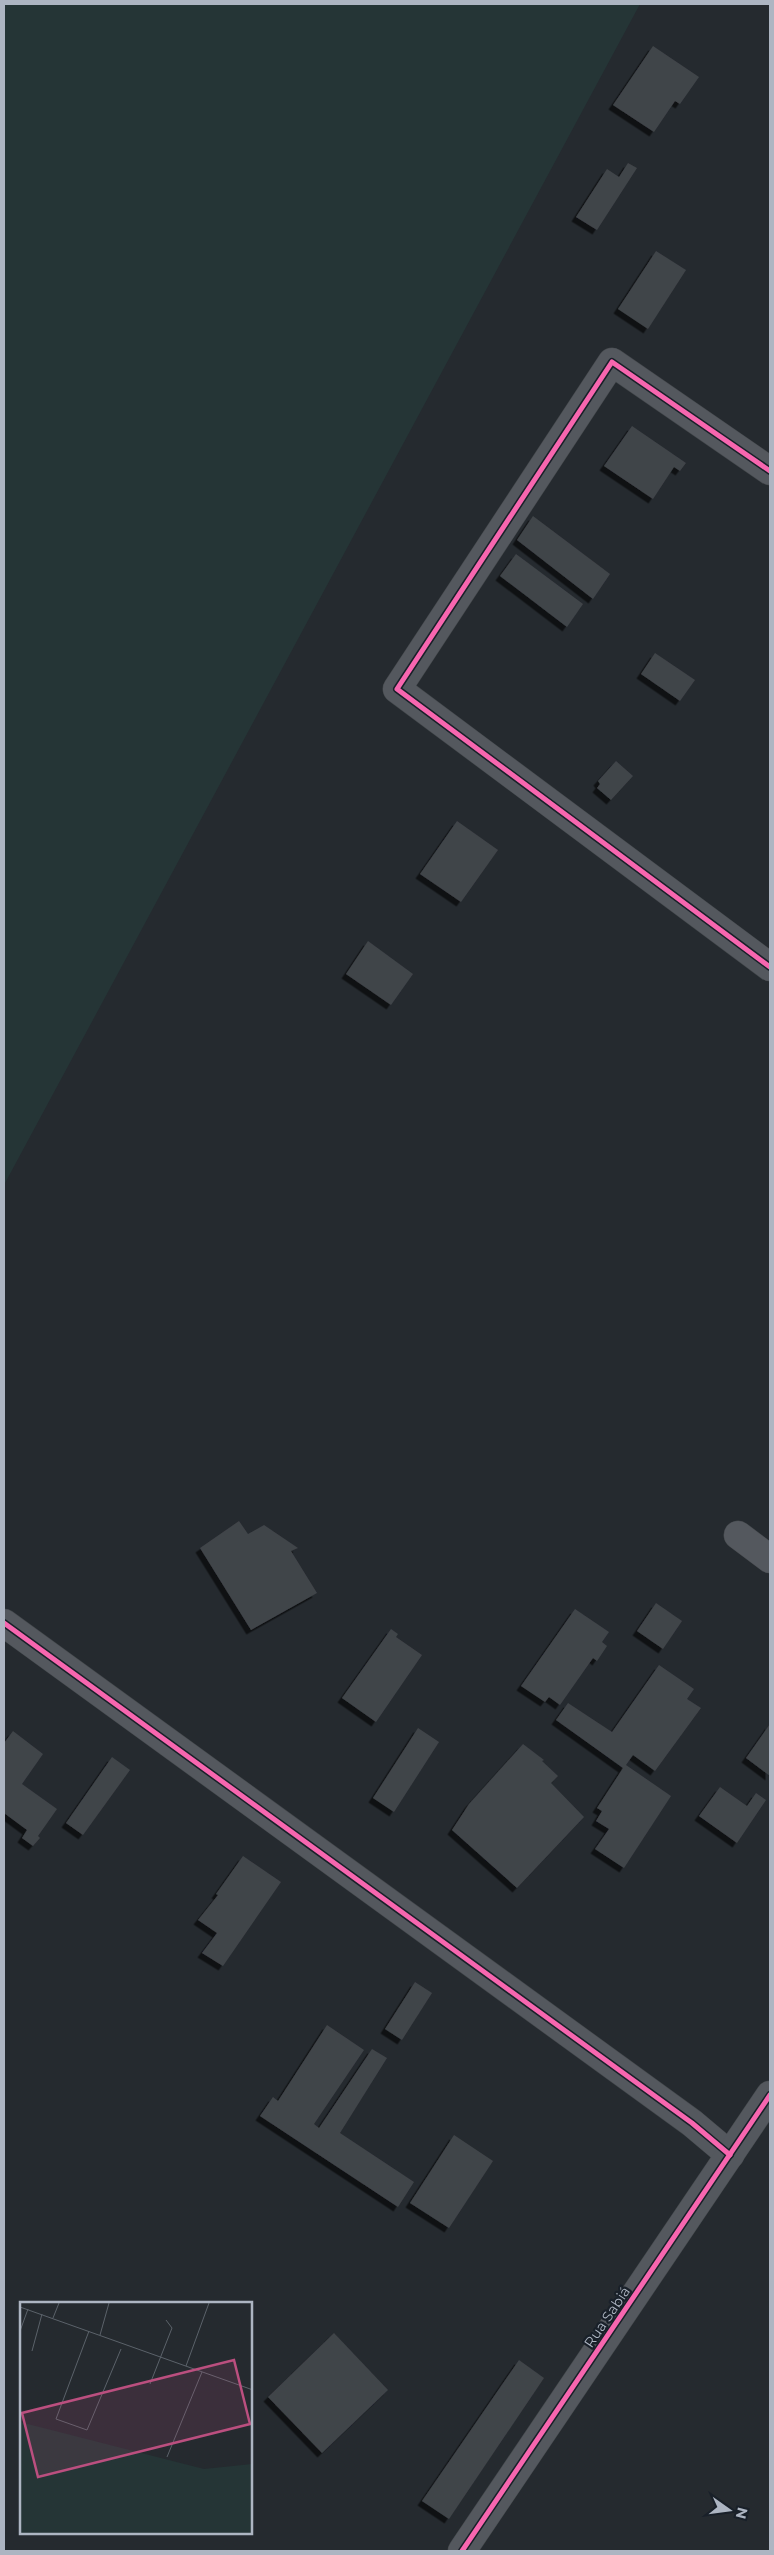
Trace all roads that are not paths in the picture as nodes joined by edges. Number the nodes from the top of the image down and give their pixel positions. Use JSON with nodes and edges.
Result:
{"nodes":[{"id":1,"x":770,"y":472,"type":"edge"},
{"id":2,"x":770,"y":967,"type":"edge"},
{"id":3,"x":738,"y":1534,"type":"dead end"},
{"id":4,"x":770,"y":1559,"type":"edge"},
{"id":5,"x":4,"y":1623,"type":"edge"},
{"id":6,"x":770,"y":2095,"type":"edge"},
{"id":7,"x":730,"y":2155,"type":"junction"},
{"id":8,"x":462,"y":2551,"type":"edge"}],
"edges":[{"from":1,"to":2,"type":"street"},
{"from":3,"to":4,"type":"street"},
{"from":5,"to":7,"type":"street"},
{"from":6,"to":7,"type":"street","name":"Rua Sabiá"},
{"from":7,"to":8,"type":"street","name":"Rua Sabiá"}]}
